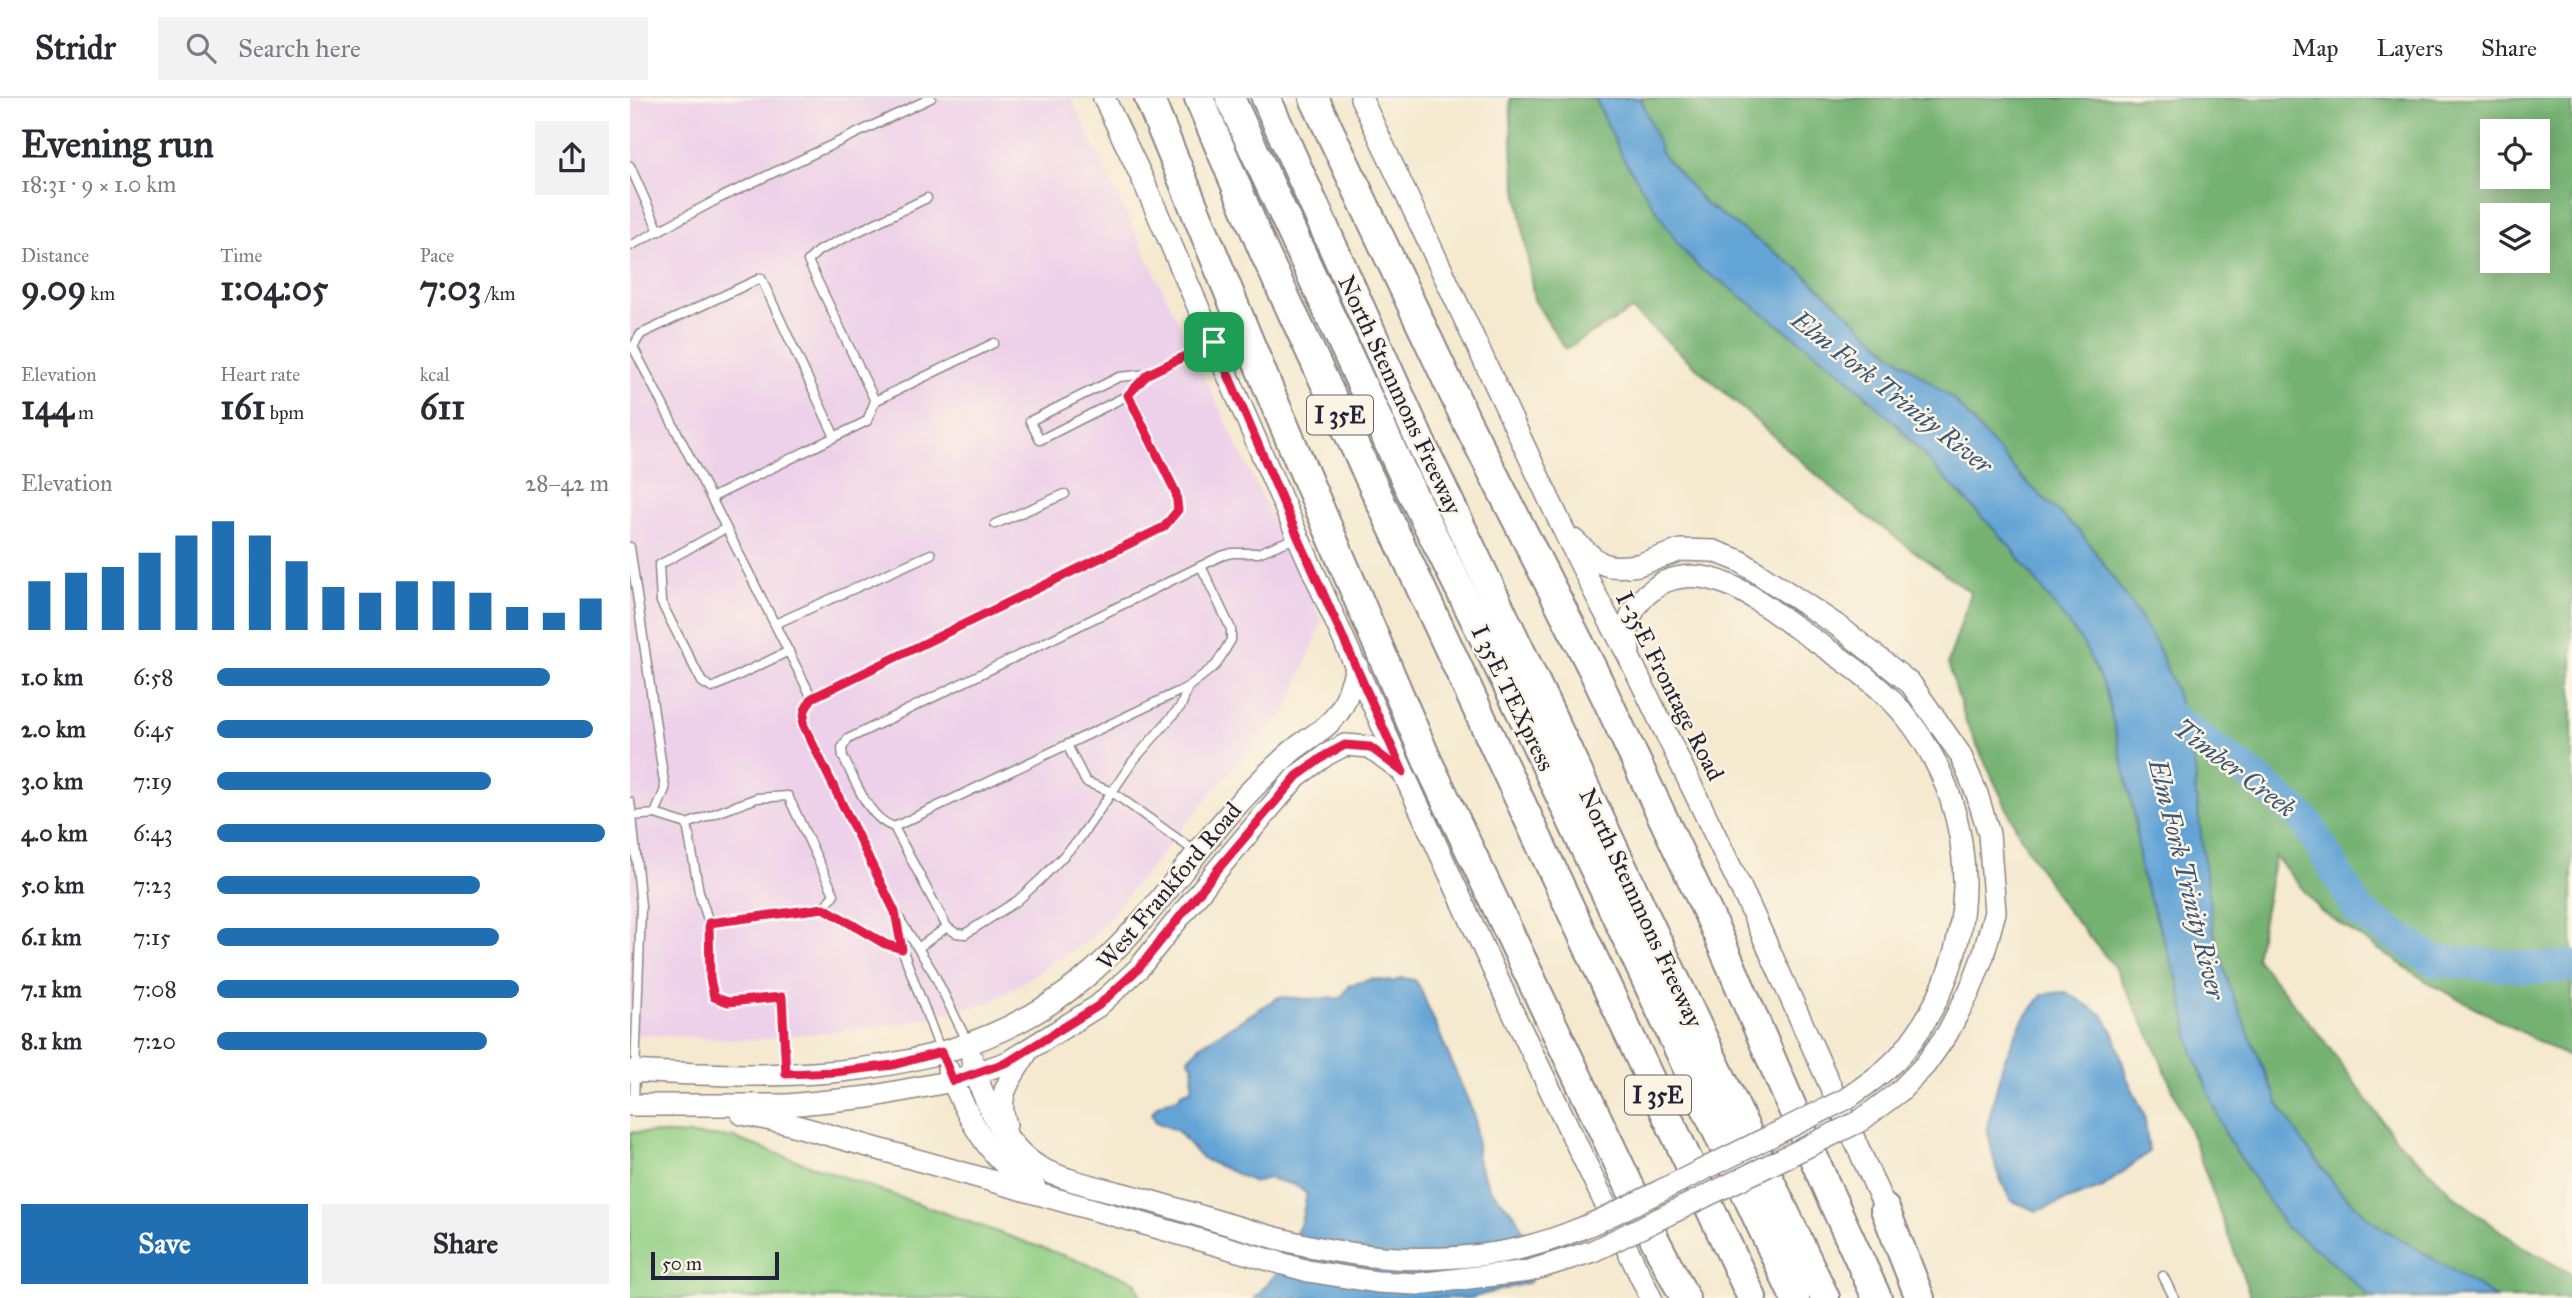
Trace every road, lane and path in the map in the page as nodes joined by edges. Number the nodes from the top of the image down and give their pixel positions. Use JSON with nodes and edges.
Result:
{"nodes":[{"id":1,"x":931,"y":98,"type":"edge"},
{"id":2,"x":1104,"y":98,"type":"edge"},
{"id":3,"x":1149,"y":98,"type":"edge"},
{"id":4,"x":1199,"y":98,"type":"edge"},
{"id":5,"x":1230,"y":98,"type":"edge"},
{"id":6,"x":1266,"y":98,"type":"edge"},
{"id":7,"x":1314,"y":98,"type":"edge"},
{"id":8,"x":1361,"y":98,"type":"edge"},
{"id":9,"x":630,"y":166,"type":"edge"},
{"id":10,"x":927,"y":198,"type":"dead end"},
{"id":11,"x":659,"y":231,"type":"junction"},
{"id":12,"x":630,"y":246,"type":"edge"},
{"id":13,"x":1214,"y":342,"type":"junction"},
{"id":14,"x":994,"y":343,"type":"dead end"},
{"id":15,"x":1148,"y":374,"type":"junction"},
{"id":16,"x":1128,"y":395,"type":"junction"},
{"id":17,"x":875,"y":401,"type":"junction"},
{"id":18,"x":835,"y":437,"type":"junction"},
{"id":19,"x":1065,"y":494,"type":"dead end"},
{"id":20,"x":711,"y":498,"type":"junction"},
{"id":21,"x":995,"y":524,"type":"dead end"},
{"id":22,"x":726,"y":528,"type":"junction"},
{"id":23,"x":1564,"y":531,"type":"junction"},
{"id":24,"x":1298,"y":537,"type":"junction"},
{"id":25,"x":630,"y":547,"type":"edge"},
{"id":26,"x":931,"y":554,"type":"dead end"},
{"id":27,"x":1201,"y":566,"type":"junction"},
{"id":28,"x":775,"y":624,"type":"junction"},
{"id":29,"x":789,"y":651,"type":"junction"},
{"id":30,"x":1629,"y":657,"type":"junction"},
{"id":31,"x":1357,"y":666,"type":"junction"},
{"id":32,"x":1188,"y":687,"type":"junction"},
{"id":33,"x":812,"y":698,"type":"junction"},
{"id":34,"x":1068,"y":745,"type":"junction"},
{"id":35,"x":1415,"y":766,"type":"junction"},
{"id":36,"x":1112,"y":792,"type":"junction"},
{"id":37,"x":630,"y":802,"type":"edge"},
{"id":38,"x":655,"y":814,"type":"junction"},
{"id":39,"x":631,"y":816,"type":"edge"},
{"id":40,"x":687,"y":824,"type":"junction"},
{"id":41,"x":894,"y":827,"type":"junction"},
{"id":42,"x":1196,"y":852,"type":"junction"},
{"id":43,"x":1218,"y":869,"type":"junction"},
{"id":44,"x":824,"y":908,"type":"junction"},
{"id":45,"x":895,"y":912,"type":"junction"},
{"id":46,"x":709,"y":923,"type":"junction"},
{"id":47,"x":947,"y":926,"type":"junction"},
{"id":48,"x":1643,"y":939,"type":"junction"},
{"id":49,"x":918,"y":948,"type":"junction"},
{"id":50,"x":902,"y":949,"type":"junction"},
{"id":51,"x":969,"y":1044,"type":"junction"},
{"id":52,"x":1028,"y":1050,"type":"junction"},
{"id":53,"x":941,"y":1052,"type":"junction"},
{"id":54,"x":632,"y":1071,"type":"edge"},
{"id":55,"x":975,"y":1073,"type":"junction"},
{"id":56,"x":786,"y":1074,"type":"junction"},
{"id":57,"x":953,"y":1081,"type":"junction"},
{"id":58,"x":632,"y":1105,"type":"edge"},
{"id":59,"x":699,"y":1105,"type":"junction"},
{"id":60,"x":1012,"y":1143,"type":"junction"},
{"id":61,"x":1055,"y":1200,"type":"junction"},
{"id":62,"x":1885,"y":1209,"type":"junction"},
{"id":63,"x":2162,"y":1276,"type":"dead end"},
{"id":64,"x":1651,"y":1298,"type":"edge"},
{"id":65,"x":1685,"y":1298,"type":"edge"},
{"id":66,"x":1752,"y":1298,"type":"edge"},
{"id":67,"x":1795,"y":1298,"type":"edge"},
{"id":68,"x":1825,"y":1298,"type":"edge"},
{"id":69,"x":1877,"y":1298,"type":"edge"},
{"id":70,"x":1920,"y":1298,"type":"edge"},
{"id":71,"x":1929,"y":1298,"type":"edge"},
{"id":72,"x":2174,"y":1298,"type":"edge"}],
"edges":[{"from":1,"to":11,"type":"lane"},
{"from":2,"to":13,"type":"main road"},
{"from":3,"to":35,"type":"highway"},
{"from":4,"to":66,"type":"highway","number":"I 35E"},
{"from":5,"to":48,"type":"highway","name":"I 35E TEXpress"},
{"from":6,"to":48,"type":"highway","name":"North Stemmons Freeway","number":"I 35E"},
{"from":7,"to":69,"type":"highway"},
{"from":8,"to":23,"type":"main road","name":"I-35E Frontage Road"},
{"from":9,"to":11,"type":"lane"},
{"from":10,"to":17,"type":"lane"},
{"from":11,"to":12,"type":"lane"},
{"from":13,"to":15,"type":"lane"},
{"from":13,"to":24,"type":"main road"},
{"from":14,"to":17,"type":"lane"},
{"from":15,"to":16,"type":"lane"},
{"from":15,"to":16,"type":"lane"},
{"from":16,"to":33,"type":"lane"},
{"from":17,"to":18,"type":"lane"},
{"from":18,"to":20,"type":"lane"},
{"from":18,"to":20,"type":"lane"},
{"from":19,"to":21,"type":"lane"},
{"from":20,"to":22,"type":"lane"},
{"from":22,"to":28,"type":"lane"},
{"from":22,"to":29,"type":"lane"},
{"from":23,"to":30,"type":"main road","name":"I-35E Frontage Road"},
{"from":23,"to":61,"type":"main road","bridge":true},
{"from":24,"to":27,"type":"lane"},
{"from":24,"to":31,"type":"main road"},
{"from":25,"to":38,"type":"lane"},
{"from":26,"to":28,"type":"lane"},
{"from":27,"to":32,"type":"lane"},
{"from":27,"to":41,"type":"lane"},
{"from":28,"to":29,"type":"lane"},
{"from":29,"to":33,"type":"lane"},
{"from":30,"to":60,"type":"main road","bridge":true},
{"from":30,"to":62,"type":"main road","name":"I-35E Frontage Road"},
{"from":31,"to":35,"type":"main road"},
{"from":31,"to":42,"type":"main road","name":"West Frankford Road"},
{"from":32,"to":34,"type":"lane"},
{"from":32,"to":36,"type":"lane"},
{"from":33,"to":45,"type":"lane"},
{"from":34,"to":36,"type":"lane"},
{"from":34,"to":41,"type":"lane"},
{"from":35,"to":43,"type":"main road","name":"West Frankford Road"},
{"from":35,"to":64,"type":"main road"},
{"from":35,"to":65,"type":"highway"},
{"from":36,"to":42,"type":"lane"},
{"from":36,"to":47,"type":"lane"},
{"from":37,"to":39,"type":"lane"},
{"from":38,"to":39,"type":"lane"},
{"from":38,"to":40,"type":"lane"},
{"from":39,"to":54,"type":"lane"},
{"from":40,"to":44,"type":"lane"},
{"from":40,"to":46,"type":"lane"},
{"from":41,"to":47,"type":"lane"},
{"from":42,"to":43,"type":"main road"},
{"from":42,"to":51,"type":"main road","name":"West Frankford Road"},
{"from":43,"to":52,"type":"main road","name":"West Frankford Road"},
{"from":44,"to":46,"type":"lane"},
{"from":44,"to":50,"type":"lane"},
{"from":45,"to":49,"type":"lane"},
{"from":45,"to":50,"type":"lane"},
{"from":46,"to":56,"type":"lane"},
{"from":47,"to":49,"type":"lane"},
{"from":48,"to":67,"type":"highway","name":"I 35E TEXpress"},
{"from":48,"to":68,"type":"highway","name":"North Stemmons Freeway","number":"I 35E"},
{"from":49,"to":51,"type":"lane"},
{"from":50,"to":53,"type":"lane"},
{"from":51,"to":53,"type":"main road","name":"West Frankford Road"},
{"from":51,"to":55,"type":"main road"},
{"from":52,"to":55,"type":"main road","name":"West Frankford Road"},
{"from":52,"to":60,"type":"main road"},
{"from":53,"to":56,"type":"main road","name":"West Frankford Road"},
{"from":53,"to":57,"type":"main road"},
{"from":54,"to":56,"type":"main road","name":"West Frankford Road"},
{"from":54,"to":58,"type":"lane"},
{"from":55,"to":57,"type":"main road","name":"West Frankford Road"},
{"from":55,"to":60,"type":"main road"},
{"from":57,"to":59,"type":"main road","name":"West Frankford Road"},
{"from":57,"to":61,"type":"main road"},
{"from":58,"to":59,"type":"main road","name":"West Frankford Road"},
{"from":59,"to":61,"type":"main road"},
{"from":62,"to":70,"type":"highway"},
{"from":62,"to":71,"type":"main road","name":"I-35E Frontage Road"},
{"from":63,"to":72,"type":"lane"}]}
